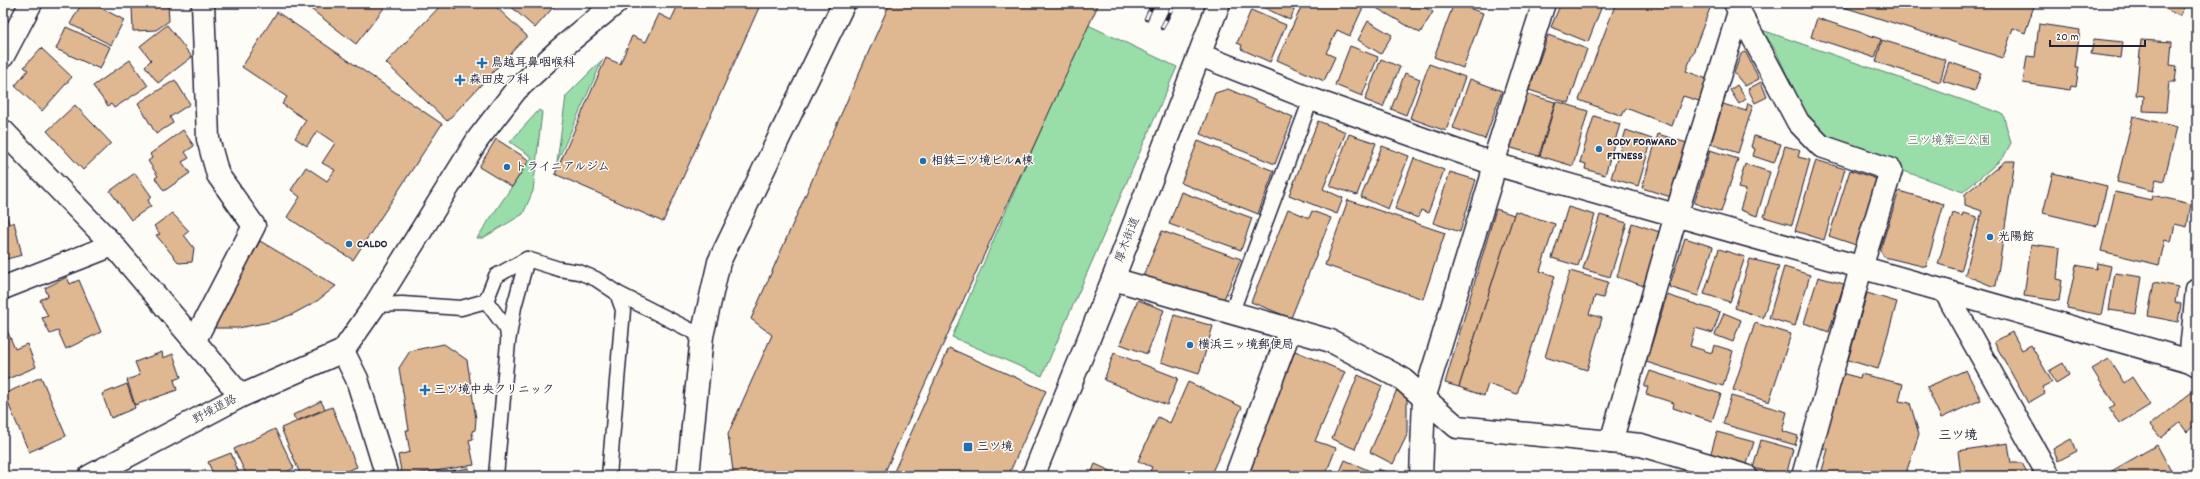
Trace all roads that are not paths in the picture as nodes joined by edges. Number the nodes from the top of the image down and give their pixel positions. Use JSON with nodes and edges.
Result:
{"nodes":[{"id":1,"x":31,"y":3,"type":"edge"},
{"id":2,"x":203,"y":3,"type":"edge"},
{"id":3,"x":616,"y":3,"type":"edge"},
{"id":4,"x":844,"y":3,"type":"edge"},
{"id":5,"x":1219,"y":3,"type":"edge"},
{"id":6,"x":1544,"y":3,"type":"edge"},
{"id":7,"x":1737,"y":7,"type":"edge"},
{"id":8,"x":1200,"y":55,"type":"junction"},
{"id":9,"x":3,"y":56,"type":"edge"},
{"id":10,"x":1312,"y":99,"type":"junction"},
{"id":11,"x":3,"y":131,"type":"edge"},
{"id":12,"x":1494,"y":164,"type":"junction"},
{"id":13,"x":1676,"y":215,"type":"junction"},
{"id":14,"x":113,"y":245,"type":"junction"},
{"id":15,"x":527,"y":259,"type":"junction"},
{"id":16,"x":1861,"y":268,"type":"junction"},
{"id":17,"x":1113,"y":279,"type":"junction"},
{"id":18,"x":3,"y":288,"type":"edge"},
{"id":19,"x":2197,"y":289,"type":"edge"},
{"id":20,"x":1945,"y":291,"type":"junction"},
{"id":21,"x":617,"y":292,"type":"junction"},
{"id":22,"x":486,"y":301,"type":"junction"},
{"id":23,"x":376,"y":305,"type":"junction"},
{"id":24,"x":1231,"y":314,"type":"junction"},
{"id":25,"x":1290,"y":330,"type":"junction"},
{"id":26,"x":702,"y":336,"type":"junction"},
{"id":27,"x":195,"y":340,"type":"junction"},
{"id":28,"x":508,"y":342,"type":"junction"},
{"id":29,"x":343,"y":351,"type":"junction"},
{"id":30,"x":2194,"y":363,"type":"edge"},
{"id":31,"x":241,"y":396,"type":"junction"},
{"id":32,"x":1424,"y":399,"type":"junction"},
{"id":33,"x":1611,"y":442,"type":"junction"},
{"id":34,"x":90,"y":476,"type":"edge"},
{"id":35,"x":387,"y":476,"type":"edge"},
{"id":36,"x":496,"y":476,"type":"edge"},
{"id":37,"x":609,"y":476,"type":"edge"},
{"id":38,"x":688,"y":476,"type":"edge"},
{"id":39,"x":1033,"y":476,"type":"edge"},
{"id":40,"x":1236,"y":476,"type":"edge"},
{"id":41,"x":1421,"y":476,"type":"edge"},
{"id":42,"x":1746,"y":476,"type":"edge"},
{"id":43,"x":1803,"y":476,"type":"edge"},
{"id":44,"x":2049,"y":476,"type":"edge"}],
"edges":[{"from":1,"to":9,"type":"street"},
{"from":2,"to":27,"type":"street"},
{"from":3,"to":23,"type":"street"},
{"from":4,"to":26,"type":"street"},
{"from":5,"to":8,"type":"street","name":"厚木街道"},
{"from":6,"to":12,"type":"street"},
{"from":7,"to":13,"type":"street"},
{"from":7,"to":16,"type":"street"},
{"from":8,"to":10,"type":"street"},
{"from":8,"to":17,"type":"street","name":"厚木街道"},
{"from":10,"to":12,"type":"street"},
{"from":10,"to":24,"type":"lane"},
{"from":11,"to":14,"type":"street"},
{"from":12,"to":13,"type":"street"},
{"from":12,"to":32,"type":"street"},
{"from":13,"to":16,"type":"street"},
{"from":13,"to":33,"type":"street"},
{"from":14,"to":18,"type":"street"},
{"from":14,"to":27,"type":"street"},
{"from":15,"to":21,"type":"lane"},
{"from":15,"to":22,"type":"lane"},
{"from":15,"to":28,"type":"lane"},
{"from":16,"to":20,"type":"street"},
{"from":16,"to":43,"type":"street"},
{"from":17,"to":24,"type":"street"},
{"from":17,"to":39,"type":"street","name":"厚木街道"},
{"from":19,"to":30,"type":"street"},
{"from":20,"to":30,"type":"street"},
{"from":20,"to":44,"type":"street"},
{"from":21,"to":26,"type":"lane"},
{"from":21,"to":37,"type":"lane"},
{"from":22,"to":23,"type":"lane"},
{"from":22,"to":28,"type":"lane"},
{"from":23,"to":29,"type":"street"},
{"from":24,"to":25,"type":"street"},
{"from":25,"to":32,"type":"street"},
{"from":25,"to":40,"type":"street"},
{"from":26,"to":38,"type":"street"},
{"from":27,"to":31,"type":"street"},
{"from":28,"to":36,"type":"lane"},
{"from":29,"to":31,"type":"street","name":"野境道路"},
{"from":29,"to":35,"type":"street"},
{"from":31,"to":34,"type":"street","name":"野境道路"},
{"from":32,"to":33,"type":"street"},
{"from":32,"to":41,"type":"street"},
{"from":33,"to":42,"type":"street"}]}
